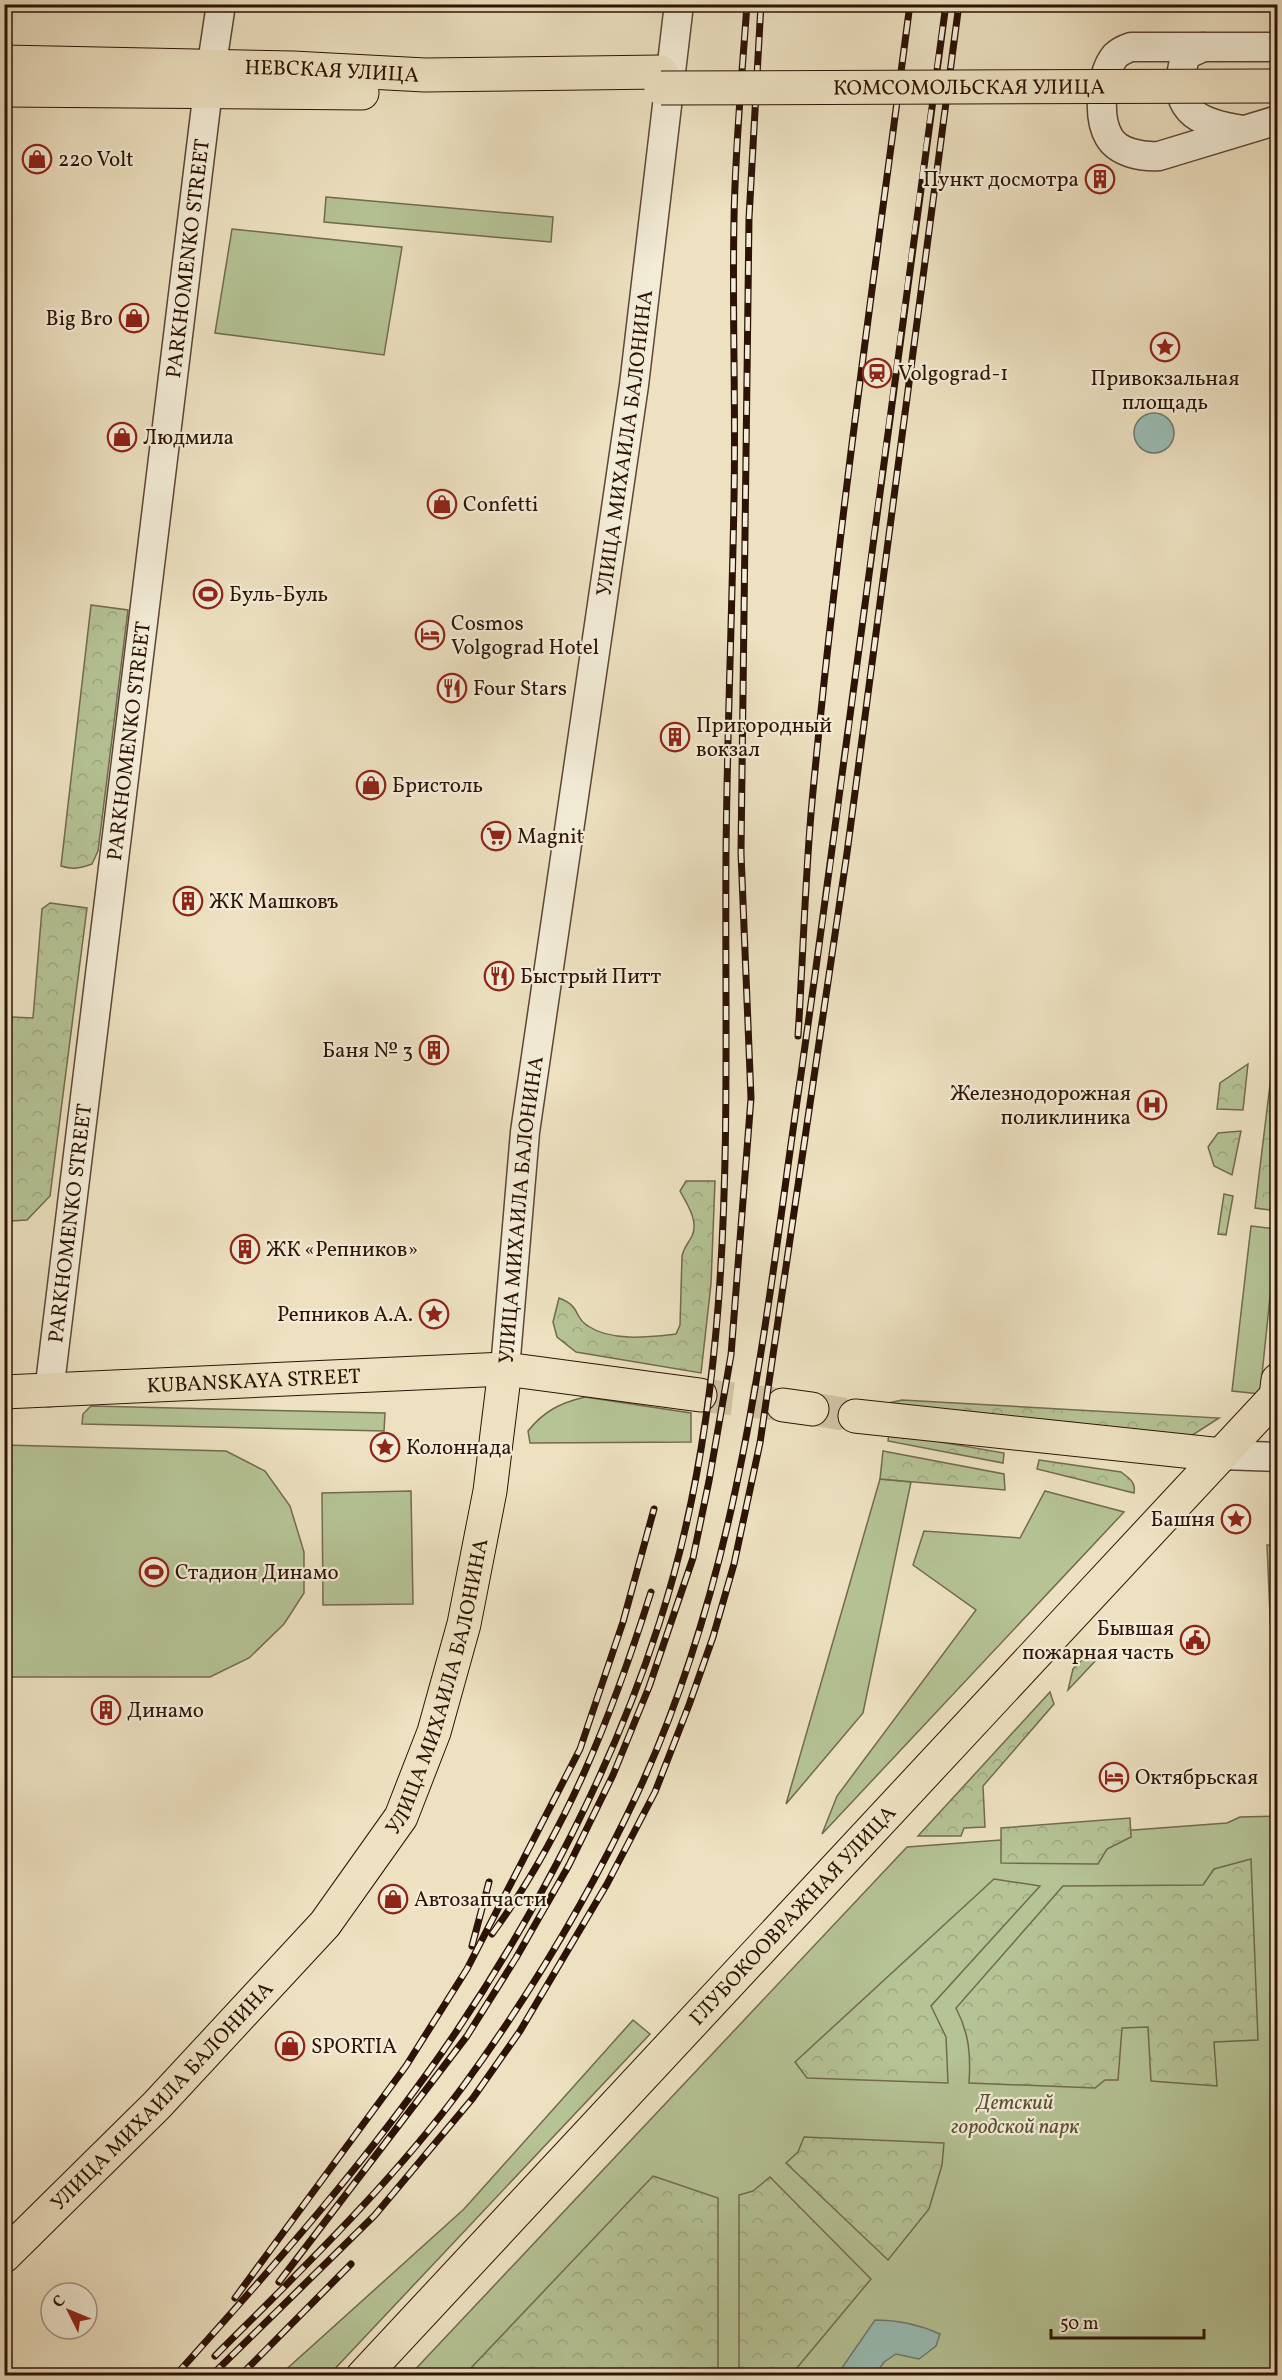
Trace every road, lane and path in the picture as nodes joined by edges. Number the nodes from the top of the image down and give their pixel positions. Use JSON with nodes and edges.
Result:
{"nodes":[{"id":1,"x":221,"y":4,"type":"edge"},
{"id":2,"x":679,"y":4,"type":"edge"},
{"id":3,"x":1203,"y":47,"type":"junction"},
{"id":4,"x":1278,"y":47,"type":"edge"},
{"id":5,"x":4,"y":62,"type":"edge"},
{"id":6,"x":1278,"y":64,"type":"edge"},
{"id":7,"x":210,"y":79,"type":"junction"},
{"id":8,"x":661,"y":80,"type":"junction"},
{"id":9,"x":1278,"y":86,"type":"edge"},
{"id":10,"x":4,"y":90,"type":"edge"},
{"id":11,"x":1278,"y":120,"type":"edge"},
{"id":12,"x":1245,"y":130,"type":"junction"},
{"id":13,"x":505,"y":1369,"type":"junction"},
{"id":14,"x":1278,"y":1380,"type":"edge"},
{"id":15,"x":4,"y":1392,"type":"edge"},
{"id":16,"x":49,"y":1392,"type":"junction"},
{"id":17,"x":700,"y":1395,"type":"tunnel mouth"},
{"id":18,"x":855,"y":1416,"type":"tunnel mouth"},
{"id":19,"x":1221,"y":1455,"type":"junction"},
{"id":20,"x":1278,"y":1457,"type":"edge"},
{"id":21,"x":4,"y":2256,"type":"edge"},
{"id":22,"x":363,"y":2376,"type":"edge"}],
"edges":[{"from":1,"to":7,"type":"street","name":"PARKHOMENKO STREET"},
{"from":2,"to":13,"type":"street","name":"УЛИЦА МИХАИЛА БАЛОНИНА"},
{"from":3,"to":4,"type":"street"},
{"from":3,"to":12,"type":"street"},
{"from":3,"to":12,"type":"street"},
{"from":5,"to":7,"type":"main road","name":"НЕВСКАЯ УЛИЦА"},
{"from":6,"to":8,"type":"main road","name":"КОМСОМОЛЬСКАЯ УЛИЦА"},
{"from":7,"to":8,"type":"main road","name":"НЕВСКАЯ УЛИЦА"},
{"from":7,"to":10,"type":"main road","name":"НЕВСКАЯ УЛИЦА"},
{"from":7,"to":16,"type":"street","name":"PARKHOMENKO STREET"},
{"from":8,"to":9,"type":"main road","name":"КОМСОМОЛЬСКАЯ УЛИЦА","bridge":true},
{"from":11,"to":12,"type":"street"},
{"from":13,"to":16,"type":"main road","name":"KUBANSKAYA STREET"},
{"from":13,"to":17,"type":"main road","name":"KUBANSKAYA STREET"},
{"from":13,"to":21,"type":"main road","name":"УЛИЦА МИХАИЛА БАЛОНИНА"},
{"from":14,"to":19,"type":"main road","name":"ГЛУБОКООВРАЖНАЯ УЛИЦА"},
{"from":15,"to":16,"type":"main road","name":"KUBANSKAYA STREET"},
{"from":18,"to":19,"type":"main road"},
{"from":19,"to":20,"type":"street"},
{"from":19,"to":22,"type":"main road","name":"ГЛУБОКООВРАЖНАЯ УЛИЦА"}]}
